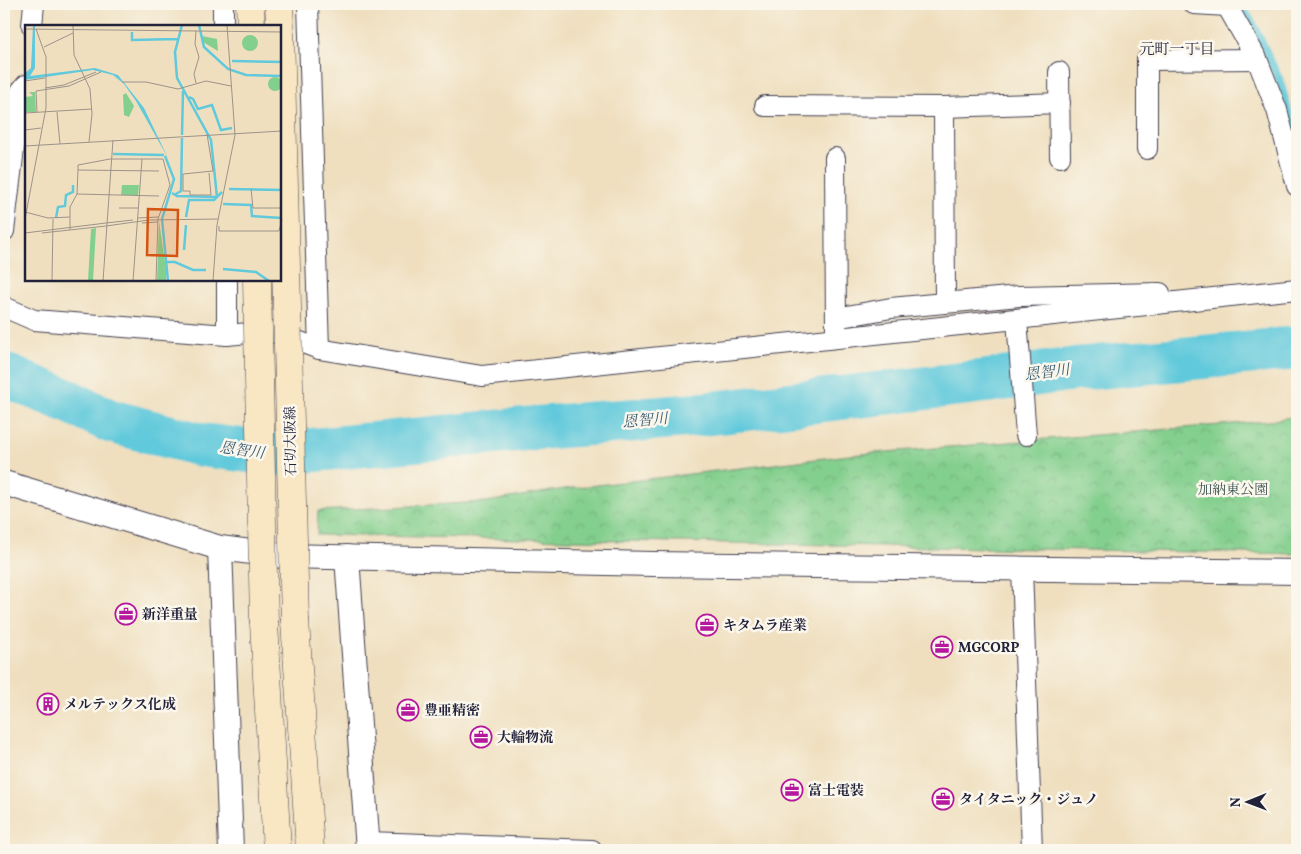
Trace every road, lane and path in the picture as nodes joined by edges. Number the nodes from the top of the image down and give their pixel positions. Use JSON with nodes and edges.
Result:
{"nodes":[{"id":1,"x":34,"y":4,"type":"edge"},
{"id":2,"x":222,"y":4,"type":"edge"},
{"id":3,"x":250,"y":4,"type":"edge"},
{"id":4,"x":279,"y":4,"type":"edge"},
{"id":5,"x":308,"y":4,"type":"edge"},
{"id":6,"x":1194,"y":4,"type":"edge"},
{"id":7,"x":1227,"y":5,"type":"edge"},
{"id":8,"x":32,"y":25,"type":"edge"},
{"id":9,"x":223,"y":25,"type":"edge"},
{"id":10,"x":251,"y":25,"type":"edge"},
{"id":11,"x":280,"y":25,"type":"edge"},
{"id":12,"x":1257,"y":59,"type":"junction"},
{"id":13,"x":281,"y":70,"type":"edge"},
{"id":14,"x":1059,"y":72,"type":"dead end"},
{"id":15,"x":25,"y":86,"type":"edge"},
{"id":16,"x":1060,"y":103,"type":"junction"},
{"id":17,"x":766,"y":106,"type":"dead end"},
{"id":18,"x":944,"y":106,"type":"junction"},
{"id":19,"x":9,"y":146,"type":"edge"},
{"id":20,"x":1147,"y":149,"type":"dead end"},
{"id":21,"x":1060,"y":157,"type":"dead end"},
{"id":22,"x":835,"y":158,"type":"dead end"},
{"id":23,"x":1297,"y":186,"type":"edge"},
{"id":24,"x":4,"y":231,"type":"edge"},
{"id":25,"x":226,"y":281,"type":"edge"},
{"id":26,"x":257,"y":281,"type":"edge"},
{"id":27,"x":1297,"y":289,"type":"edge"},
{"id":28,"x":1224,"y":298,"type":"junction"},
{"id":29,"x":945,"y":303,"type":"junction"},
{"id":30,"x":4,"y":307,"type":"edge"},
{"id":31,"x":836,"y":318,"type":"junction"},
{"id":32,"x":1017,"y":320,"type":"junction"},
{"id":33,"x":227,"y":336,"type":"junction"},
{"id":34,"x":836,"y":338,"type":"junction"},
{"id":35,"x":319,"y":349,"type":"junction"},
{"id":36,"x":1026,"y":435,"type":"dead end"},
{"id":37,"x":4,"y":483,"type":"edge"},
{"id":38,"x":220,"y":548,"type":"junction"},
{"id":39,"x":347,"y":558,"type":"junction"},
{"id":40,"x":1022,"y":568,"type":"junction"},
{"id":41,"x":1297,"y":572,"type":"edge"},
{"id":42,"x":368,"y":846,"type":"edge"},
{"id":43,"x":231,"y":850,"type":"edge"},
{"id":44,"x":277,"y":850,"type":"edge"},
{"id":45,"x":310,"y":850,"type":"edge"},
{"id":46,"x":592,"y":850,"type":"edge"},
{"id":47,"x":1032,"y":850,"type":"edge"}],
"edges":[{"from":1,"to":8,"type":"street"},
{"from":2,"to":9,"type":"street"},
{"from":3,"to":10,"type":"main road"},
{"from":4,"to":11,"type":"main road"},
{"from":5,"to":35,"type":"street"},
{"from":6,"to":7,"type":"street"},
{"from":7,"to":12,"type":"street"},
{"from":12,"to":20,"type":"street"},
{"from":12,"to":23,"type":"street"},
{"from":13,"to":45,"type":"main road","name":"石切大阪線","bridge":true},
{"from":14,"to":16,"type":"street"},
{"from":15,"to":19,"type":"street"},
{"from":16,"to":18,"type":"street"},
{"from":16,"to":21,"type":"street"},
{"from":17,"to":18,"type":"street"},
{"from":18,"to":29,"type":"street"},
{"from":19,"to":24,"type":"street"},
{"from":22,"to":31,"type":"street"},
{"from":25,"to":33,"type":"street"},
{"from":26,"to":44,"type":"main road","bridge":true},
{"from":27,"to":28,"type":"street"},
{"from":28,"to":29,"type":"street"},
{"from":28,"to":32,"type":"street"},
{"from":29,"to":31,"type":"street"},
{"from":30,"to":33,"type":"street"},
{"from":31,"to":34,"type":"street"},
{"from":32,"to":34,"type":"street"},
{"from":32,"to":36,"type":"street"},
{"from":33,"to":35,"type":"street"},
{"from":34,"to":35,"type":"street"},
{"from":37,"to":38,"type":"street"},
{"from":38,"to":39,"type":"street"},
{"from":38,"to":43,"type":"street"},
{"from":39,"to":40,"type":"street"},
{"from":39,"to":42,"type":"street"},
{"from":40,"to":41,"type":"street"},
{"from":40,"to":47,"type":"street"},
{"from":42,"to":46,"type":"street"}]}
